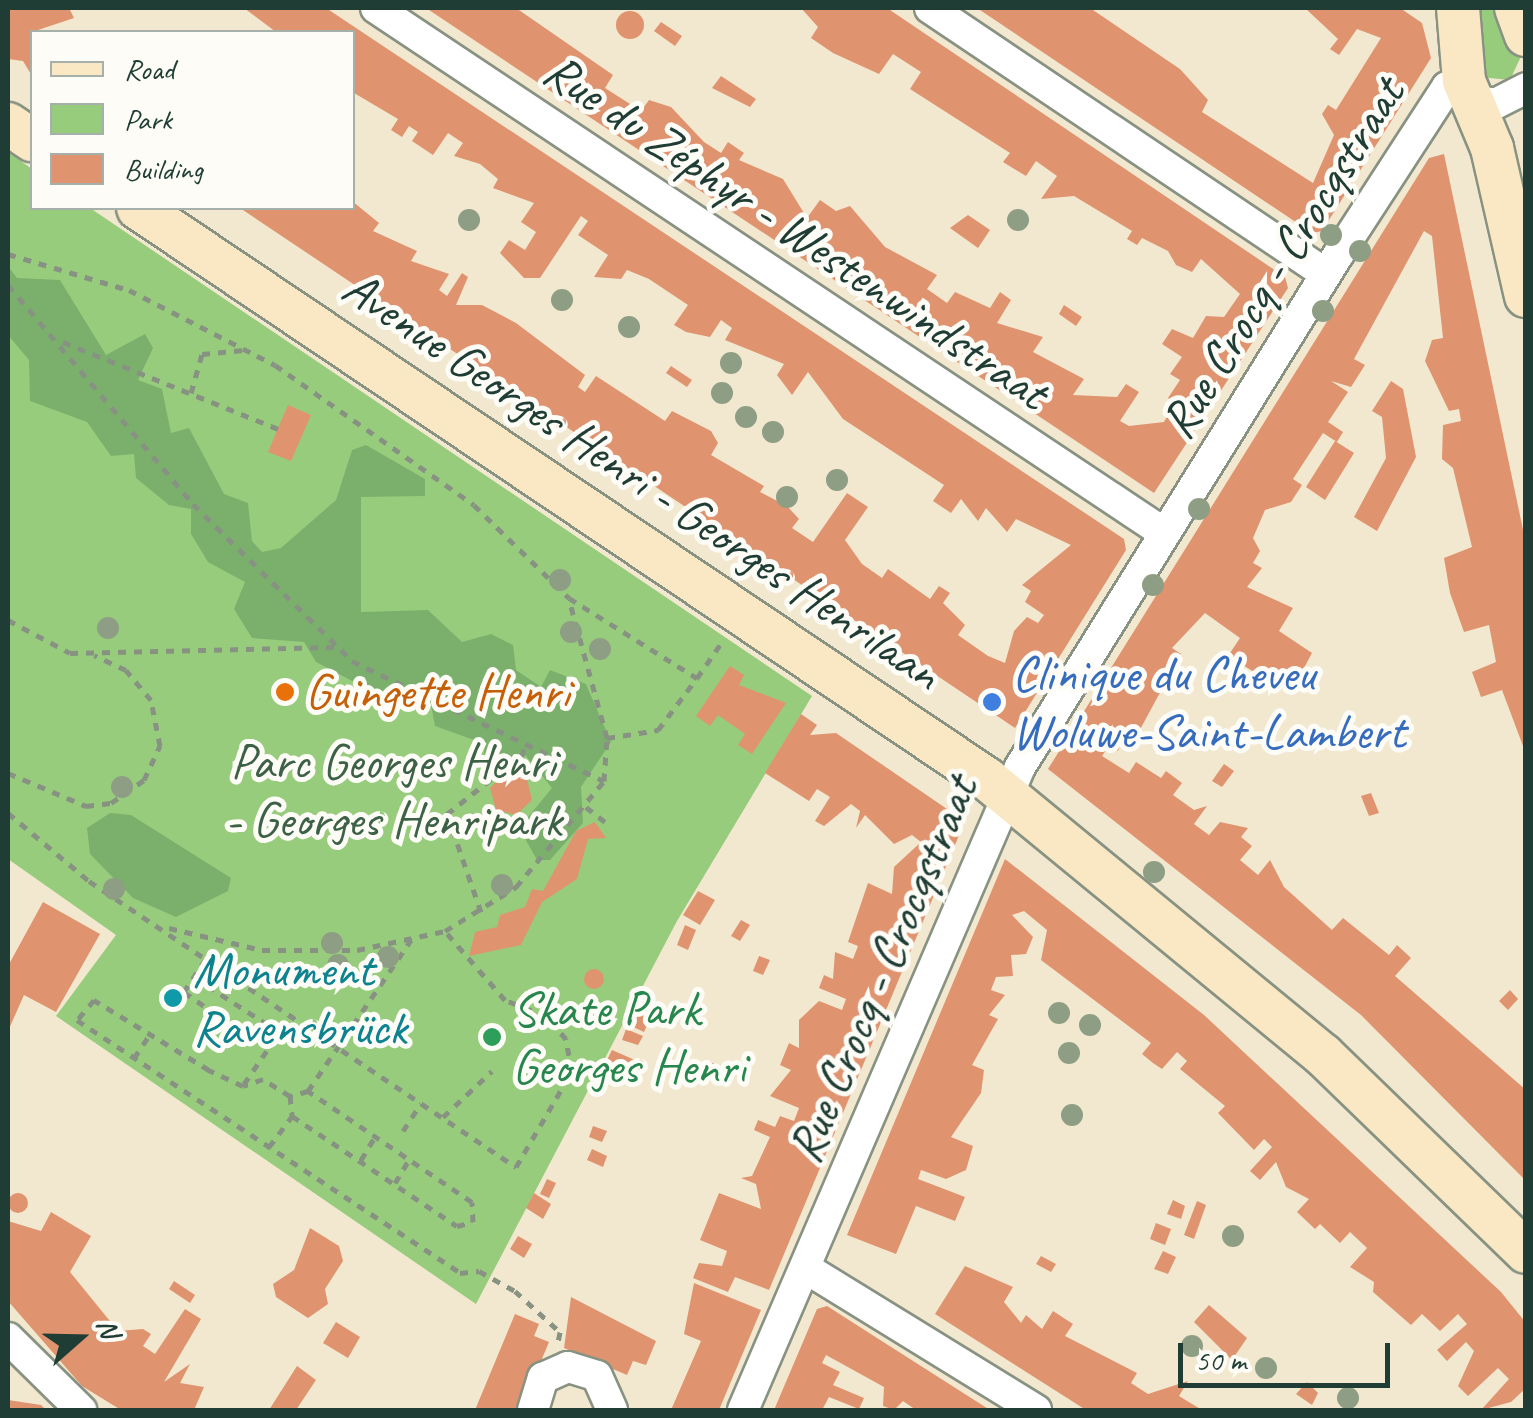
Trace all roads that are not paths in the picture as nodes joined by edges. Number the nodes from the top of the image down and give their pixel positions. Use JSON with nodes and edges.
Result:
{"nodes":[{"id":1,"x":376,"y":8,"type":"edge"},
{"id":2,"x":930,"y":8,"type":"edge"},
{"id":3,"x":1458,"y":8,"type":"edge"},
{"id":4,"x":1516,"y":8,"type":"edge"},
{"id":5,"x":1526,"y":35,"type":"edge"},
{"id":6,"x":1526,"y":88,"type":"edge"},
{"id":7,"x":1469,"y":91,"type":"junction"},
{"id":8,"x":8,"y":124,"type":"edge"},
{"id":9,"x":30,"y":139,"type":"edge"},
{"id":10,"x":141,"y":210,"type":"edge"},
{"id":11,"x":1326,"y":274,"type":"junction"},
{"id":12,"x":1526,"y":296,"type":"edge"},
{"id":13,"x":1164,"y":533,"type":"junction"},
{"id":14,"x":1006,"y":795,"type":"junction"},
{"id":15,"x":1526,"y":1252,"type":"edge"},
{"id":16,"x":807,"y":1269,"type":"junction"},
{"id":17,"x":13,"y":1354,"type":"edge"},
{"id":18,"x":81,"y":1410,"type":"edge"},
{"id":19,"x":534,"y":1410,"type":"edge"},
{"id":20,"x":612,"y":1410,"type":"edge"},
{"id":21,"x":743,"y":1410,"type":"edge"},
{"id":22,"x":1036,"y":1410,"type":"edge"}],
"edges":[{"from":1,"to":13,"type":"street","name":"Rue du Zéphyr - Westenwindstraat"},
{"from":2,"to":11,"type":"street"},
{"from":3,"to":7,"type":"street"},
{"from":4,"to":5,"type":"street"},
{"from":6,"to":7,"type":"street"},
{"from":7,"to":11,"type":"street","name":"Rue Crocq - Crocqstraat"},
{"from":7,"to":12,"type":"street"},
{"from":8,"to":9,"type":"street"},
{"from":10,"to":14,"type":"street","name":"Avenue Georges Henri - Georges Henrilaan"},
{"from":11,"to":13,"type":"street","name":"Rue Crocq - Crocqstraat"},
{"from":13,"to":14,"type":"street","name":"Rue Crocq - Crocqstraat"},
{"from":14,"to":15,"type":"street","name":"Avenue Georges Henri - Georges Henrilaan"},
{"from":14,"to":16,"type":"street","name":"Rue Crocq - Crocqstraat"},
{"from":16,"to":21,"type":"street","name":"Rue Crocq - Crocqstraat"},
{"from":16,"to":22,"type":"street"},
{"from":17,"to":18,"type":"street"},
{"from":19,"to":20,"type":"street"}]}
